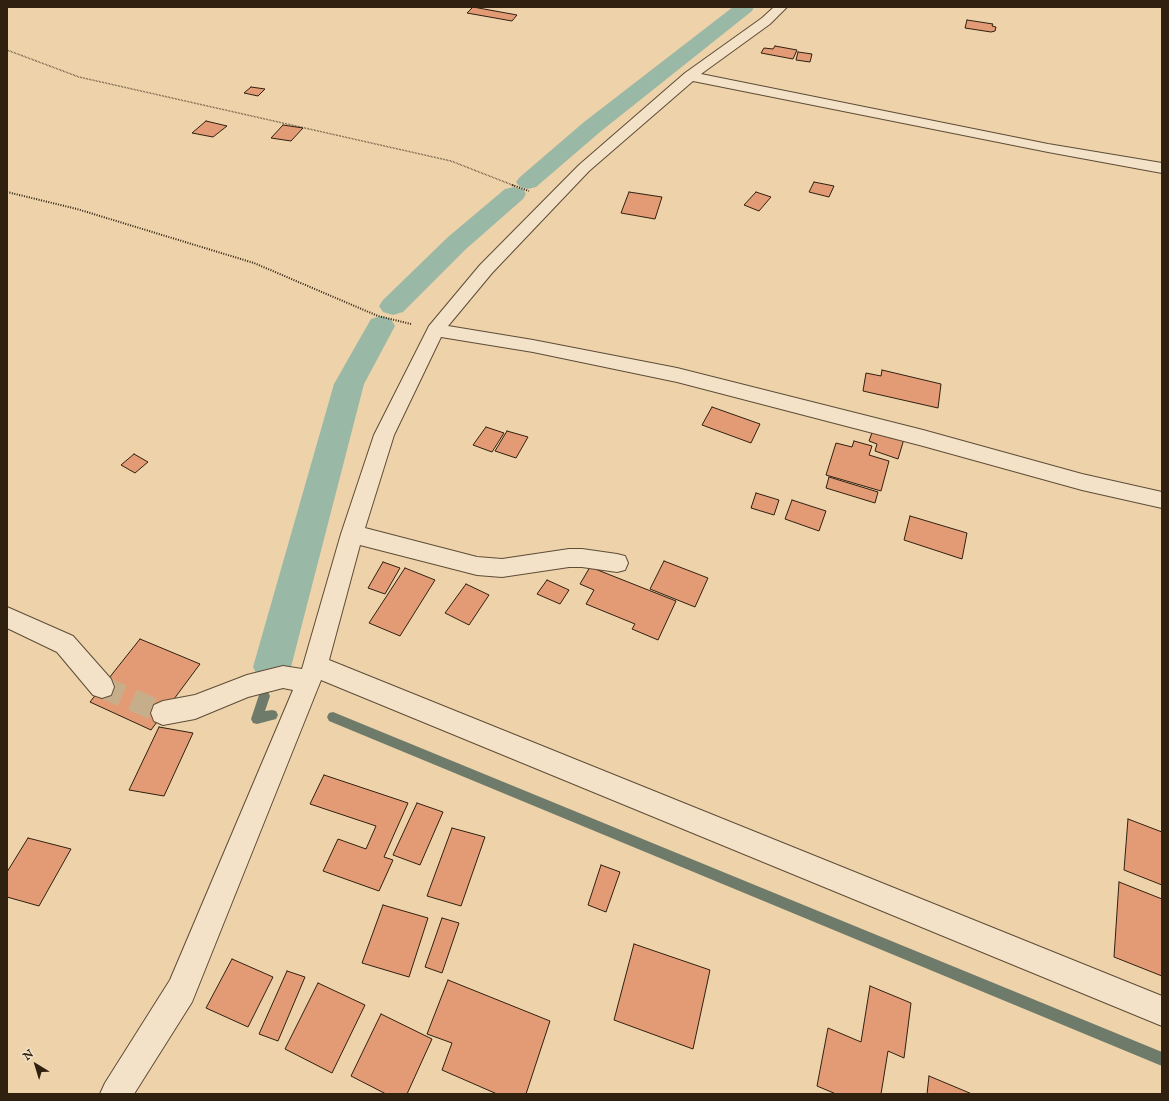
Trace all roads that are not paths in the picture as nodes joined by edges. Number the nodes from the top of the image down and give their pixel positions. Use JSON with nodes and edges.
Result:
{"nodes":[{"id":1,"x":781,"y":7,"type":"edge"},
{"id":2,"x":690,"y":76,"type":"junction"},
{"id":3,"x":1162,"y":168,"type":"edge"},
{"id":4,"x":435,"y":330,"type":"junction"},
{"id":5,"x":1162,"y":500,"type":"edge"},
{"id":6,"x":352,"y":534,"type":"junction"},
{"id":7,"x":617,"y":562,"type":"dead end"},
{"id":8,"x":7,"y":617,"type":"edge"},
{"id":9,"x":312,"y":674,"type":"junction"},
{"id":10,"x":102,"y":687,"type":"tunnel mouth"},
{"id":11,"x":163,"y":713,"type":"tunnel mouth"},
{"id":12,"x":1162,"y":1011,"type":"edge"},
{"id":13,"x":116,"y":1094,"type":"edge"}],
"edges":[{"from":1,"to":2,"type":"street"},
{"from":2,"to":3,"type":"street"},
{"from":2,"to":4,"type":"street"},
{"from":4,"to":5,"type":"street"},
{"from":4,"to":6,"type":"street"},
{"from":6,"to":7,"type":"street"},
{"from":6,"to":9,"type":"street"},
{"from":8,"to":10,"type":"street"},
{"from":9,"to":11,"type":"street"},
{"from":9,"to":12,"type":"street"},
{"from":9,"to":13,"type":"street"}]}
